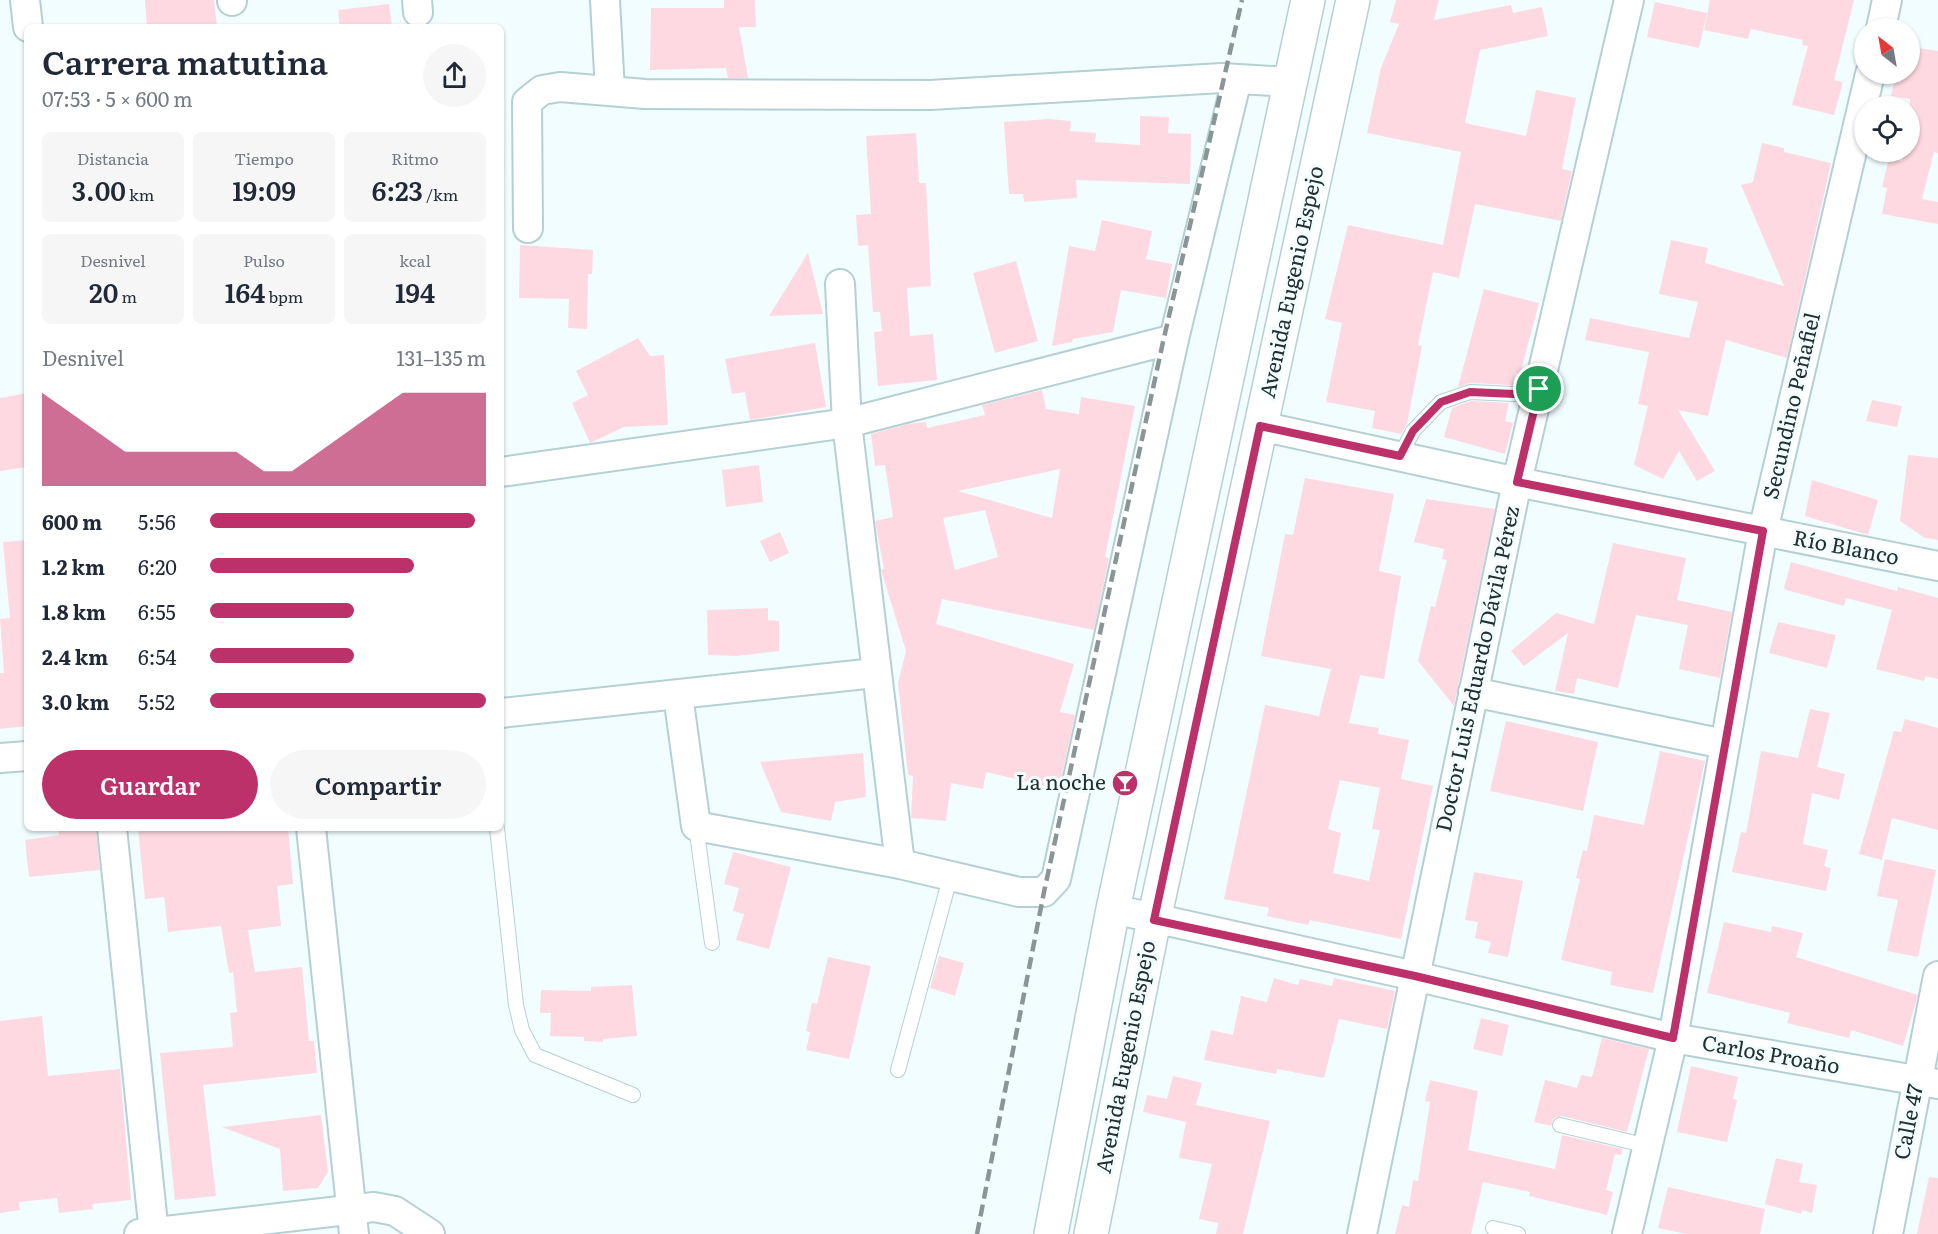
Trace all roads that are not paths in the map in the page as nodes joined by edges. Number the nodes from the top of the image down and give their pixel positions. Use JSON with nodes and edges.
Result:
{"nodes":[{"id":1,"x":25,"y":0,"type":"edge"},
{"id":2,"x":605,"y":0,"type":"edge"},
{"id":3,"x":1308,"y":0,"type":"edge"},
{"id":4,"x":1353,"y":0,"type":"edge"},
{"id":5,"x":1629,"y":0,"type":"edge"},
{"id":6,"x":1887,"y":0,"type":"edge"},
{"id":7,"x":1883,"y":18,"type":"edge"},
{"id":8,"x":28,"y":24,"type":"edge"},
{"id":9,"x":1237,"y":79,"type":"junction"},
{"id":10,"x":1290,"y":82,"type":"junction"},
{"id":11,"x":1868,"y":84,"type":"edge"},
{"id":12,"x":610,"y":91,"type":"junction"},
{"id":13,"x":528,"y":228,"type":"dead end"},
{"id":14,"x":840,"y":284,"type":"dead end"},
{"id":15,"x":1174,"y":339,"type":"junction"},
{"id":16,"x":1539,"y":389,"type":"junction"},
{"id":17,"x":847,"y":423,"type":"junction"},
{"id":18,"x":1260,"y":426,"type":"junction"},
{"id":19,"x":1400,"y":456,"type":"junction"},
{"id":20,"x":504,"y":472,"type":"edge"},
{"id":21,"x":1517,"y":482,"type":"junction"},
{"id":22,"x":1763,"y":531,"type":"junction"},
{"id":23,"x":1938,"y":566,"type":"edge"},
{"id":24,"x":875,"y":673,"type":"junction"},
{"id":25,"x":1473,"y":692,"type":"junction"},
{"id":26,"x":678,"y":695,"type":"junction"},
{"id":27,"x":504,"y":713,"type":"edge"},
{"id":28,"x":1724,"y":744,"type":"junction"},
{"id":29,"x":24,"y":756,"type":"edge"},
{"id":30,"x":0,"y":758,"type":"edge"},
{"id":31,"x":696,"y":826,"type":"junction"},
{"id":32,"x":112,"y":831,"type":"edge"},
{"id":33,"x":311,"y":831,"type":"edge"},
{"id":34,"x":497,"y":831,"type":"edge"},
{"id":35,"x":900,"y":864,"type":"junction"},
{"id":36,"x":950,"y":878,"type":"junction"},
{"id":37,"x":1113,"y":909,"type":"junction"},
{"id":38,"x":1154,"y":920,"type":"junction"},
{"id":39,"x":712,"y":943,"type":"dead end"},
{"id":40,"x":1415,"y":976,"type":"junction"},
{"id":41,"x":1938,"y":976,"type":"edge"},
{"id":42,"x":1673,"y":1038,"type":"junction"},
{"id":43,"x":898,"y":1070,"type":"dead end"},
{"id":44,"x":1928,"y":1082,"type":"edge"},
{"id":45,"x":633,"y":1095,"type":"dead end"},
{"id":46,"x":1560,"y":1125,"type":"dead end"},
{"id":47,"x":1648,"y":1146,"type":"junction"},
{"id":48,"x":353,"y":1221,"type":"edge"},
{"id":49,"x":1493,"y":1228,"type":"dead end"},
{"id":50,"x":148,"y":1233,"type":"edge"},
{"id":51,"x":430,"y":1234,"type":"edge"},
{"id":52,"x":1051,"y":1234,"type":"edge"},
{"id":53,"x":1091,"y":1234,"type":"edge"},
{"id":54,"x":1362,"y":1234,"type":"edge"},
{"id":55,"x":1518,"y":1234,"type":"edge"},
{"id":56,"x":1627,"y":1234,"type":"edge"},
{"id":57,"x":1888,"y":1234,"type":"edge"}],
"edges":[{"from":1,"to":8,"type":"street"},
{"from":2,"to":12,"type":"street"},
{"from":3,"to":10,"type":"main road","name":"Avenida Eugenio Espejo"},
{"from":4,"to":18,"type":"main road","name":"Avenida Eugenio Espejo"},
{"from":5,"to":16,"type":"street","name":"Doctor Luis Eduardo Dávila Pérez"},
{"from":6,"to":7,"type":"street"},
{"from":9,"to":10,"type":"street"},
{"from":9,"to":12,"type":"street"},
{"from":9,"to":15,"type":"street"},
{"from":10,"to":37,"type":"main road","name":"Avenida Eugenio Espejo"},
{"from":11,"to":22,"type":"street","name":"Secundino Peñafiel"},
{"from":12,"to":13,"type":"street"},
{"from":14,"to":17,"type":"street"},
{"from":15,"to":17,"type":"street"},
{"from":15,"to":36,"type":"street"},
{"from":16,"to":19,"type":"lane"},
{"from":16,"to":21,"type":"street","name":"Doctor Luis Eduardo Dávila Pérez"},
{"from":17,"to":20,"type":"street"},
{"from":17,"to":24,"type":"street"},
{"from":18,"to":19,"type":"street","name":"Río Blanco"},
{"from":18,"to":38,"type":"main road","name":"Avenida Eugenio Espejo"},
{"from":19,"to":21,"type":"street","name":"Río Blanco"},
{"from":21,"to":22,"type":"street","name":"Río Blanco"},
{"from":21,"to":25,"type":"street","name":"Doctor Luis Eduardo Dávila Pérez"},
{"from":22,"to":23,"type":"street","name":"Río Blanco"},
{"from":22,"to":28,"type":"street","name":"Secundino Peñafiel"},
{"from":24,"to":26,"type":"street"},
{"from":24,"to":35,"type":"street"},
{"from":25,"to":28,"type":"street"},
{"from":25,"to":40,"type":"street","name":"Doctor Luis Eduardo Dávila Pérez"},
{"from":26,"to":27,"type":"street"},
{"from":26,"to":31,"type":"street"},
{"from":28,"to":42,"type":"street","name":"Secundino Peñafiel"},
{"from":29,"to":30,"type":"street"},
{"from":31,"to":35,"type":"street"},
{"from":31,"to":39,"type":"lane"},
{"from":32,"to":50,"type":"street"},
{"from":33,"to":48,"type":"street"},
{"from":34,"to":45,"type":"lane"},
{"from":35,"to":36,"type":"street"},
{"from":36,"to":43,"type":"lane"},
{"from":37,"to":38,"type":"street","name":"Carlos Proaño"},
{"from":37,"to":52,"type":"main road","name":"Avenida Eugenio Espejo"},
{"from":38,"to":40,"type":"street","name":"Carlos Proaño"},
{"from":38,"to":53,"type":"main road","name":"Avenida Eugenio Espejo"},
{"from":40,"to":42,"type":"street","name":"Carlos Proaño"},
{"from":40,"to":54,"type":"street","name":"Doctor Luis Eduardo Dávila Pérez"},
{"from":41,"to":44,"type":"street","name":"Calle 47"},
{"from":42,"to":44,"type":"street","name":"Carlos Proaño"},
{"from":42,"to":47,"type":"street","name":"Secundino Peñafiel"},
{"from":44,"to":57,"type":"street","name":"Calle 47"},
{"from":46,"to":47,"type":"lane"},
{"from":47,"to":56,"type":"street","name":"Secundino Peñafiel"},
{"from":48,"to":50,"type":"street"},
{"from":48,"to":51,"type":"street"},
{"from":49,"to":55,"type":"lane"}]}
